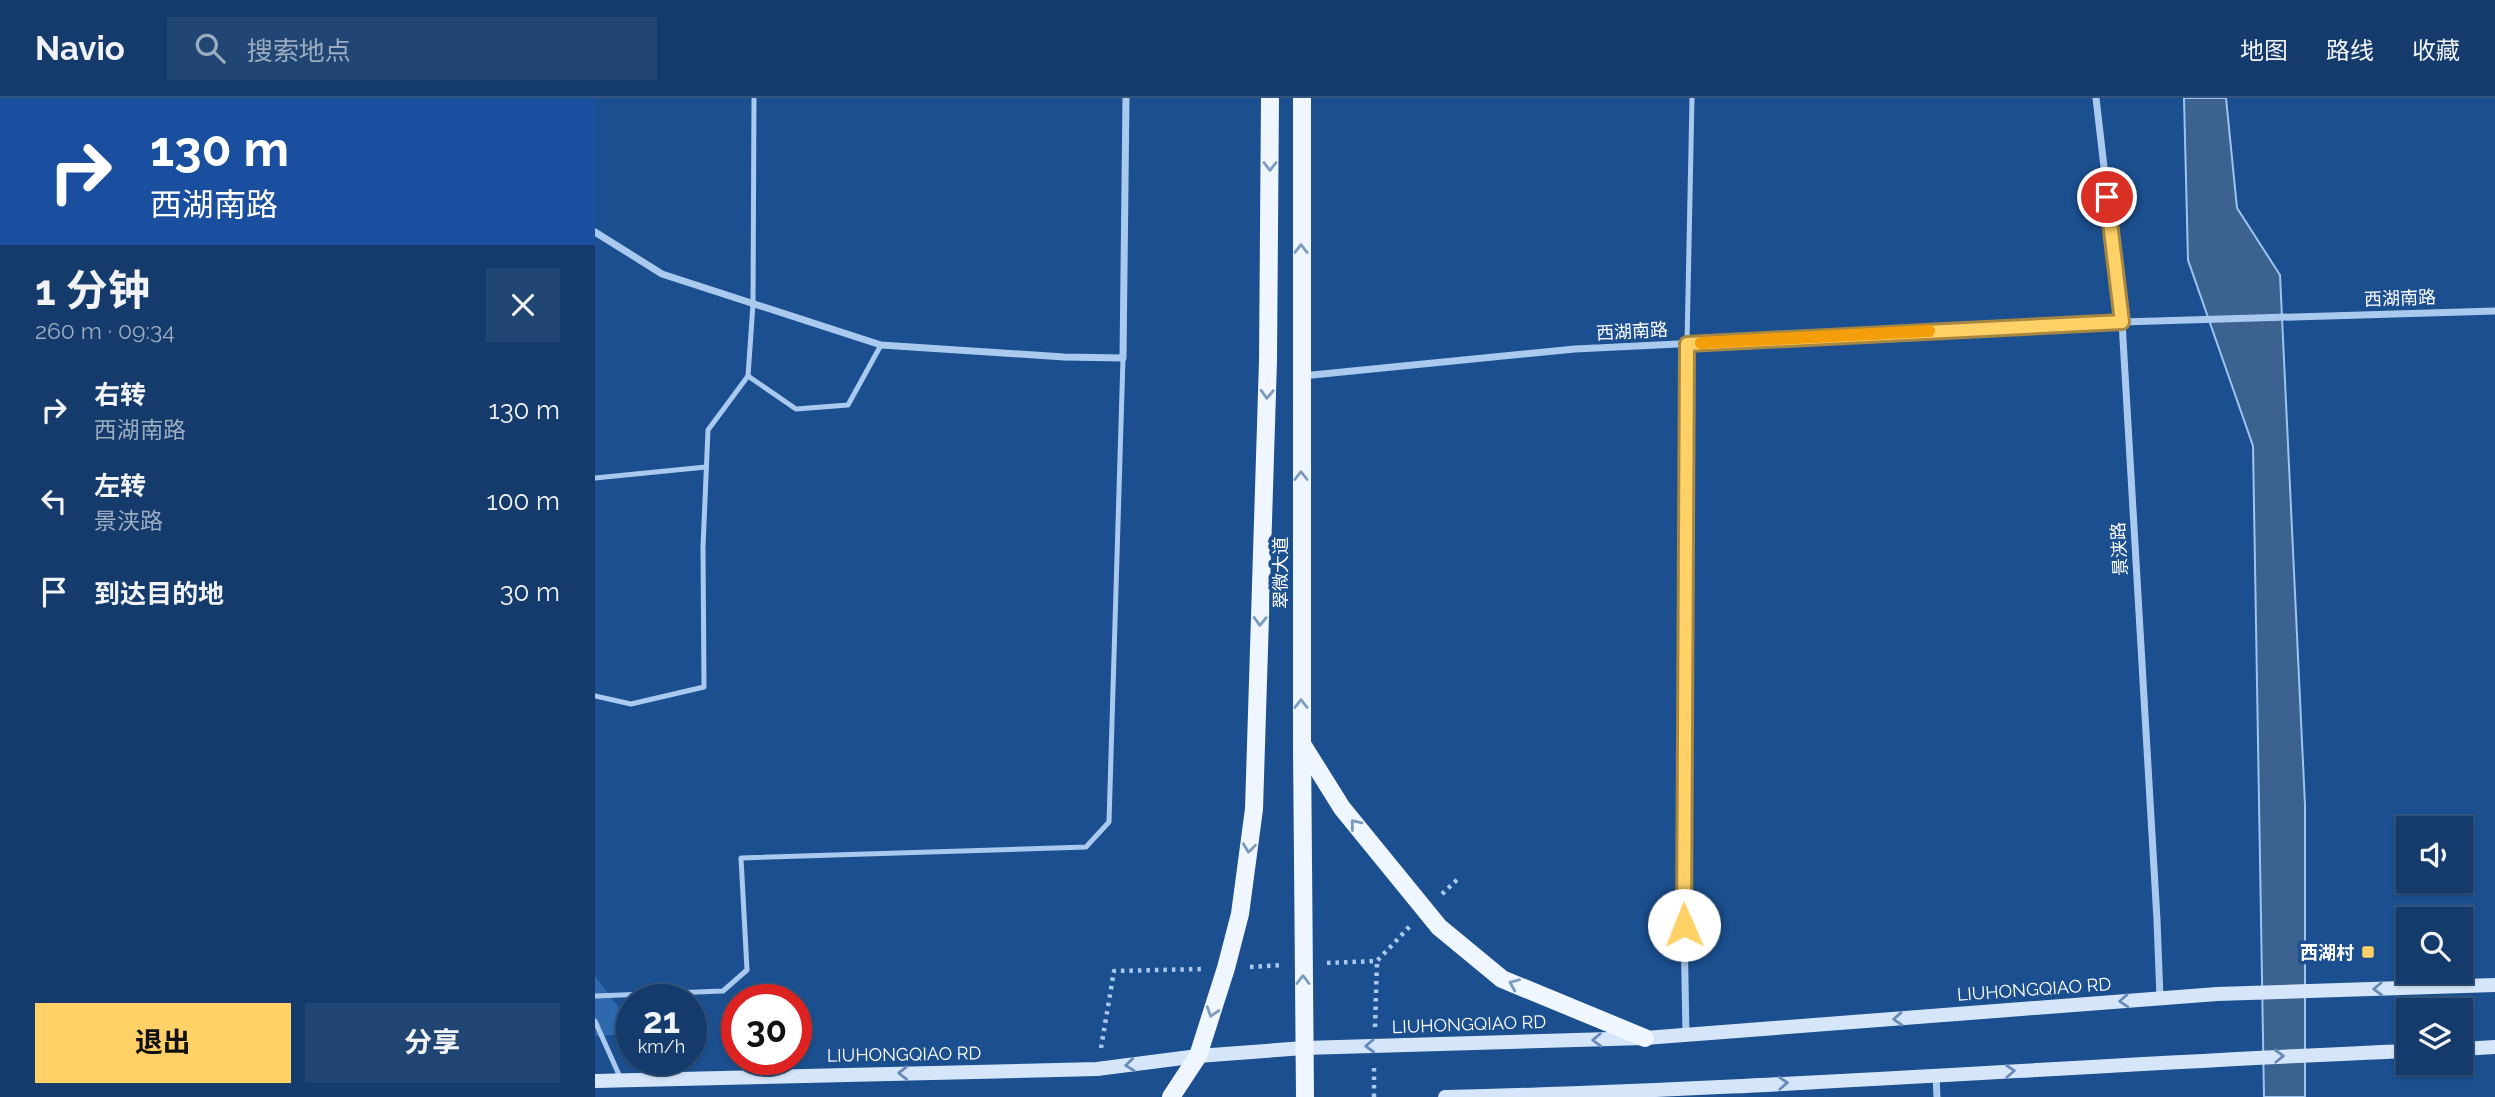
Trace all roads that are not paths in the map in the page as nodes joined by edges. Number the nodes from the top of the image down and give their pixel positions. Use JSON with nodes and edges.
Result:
{"nodes":[{"id":1,"x":754,"y":98,"type":"edge"},
{"id":2,"x":1126,"y":98,"type":"edge"},
{"id":3,"x":1270,"y":98,"type":"edge"},
{"id":4,"x":1301,"y":98,"type":"edge"},
{"id":5,"x":1692,"y":98,"type":"edge"},
{"id":6,"x":2096,"y":98,"type":"edge"},
{"id":7,"x":595,"y":232,"type":"edge"},
{"id":8,"x":753,"y":304,"type":"junction"},
{"id":9,"x":2495,"y":311,"type":"edge"},
{"id":10,"x":2122,"y":322,"type":"junction"},
{"id":11,"x":1687,"y":344,"type":"junction"},
{"id":12,"x":881,"y":345,"type":"junction"},
{"id":13,"x":1123,"y":358,"type":"junction"},
{"id":14,"x":748,"y":376,"type":"junction"},
{"id":15,"x":1301,"y":377,"type":"junction"},
{"id":16,"x":706,"y":467,"type":"junction"},
{"id":17,"x":595,"y":478,"type":"edge"},
{"id":18,"x":595,"y":696,"type":"edge"},
{"id":19,"x":1301,"y":744,"type":"junction"},
{"id":20,"x":2495,"y":985,"type":"edge"},
{"id":21,"x":595,"y":996,"type":"edge"},
{"id":22,"x":2160,"y":998,"type":"junction"},
{"id":23,"x":595,"y":1021,"type":"edge"},
{"id":24,"x":1686,"y":1035,"type":"junction"},
{"id":25,"x":1645,"y":1038,"type":"junction"},
{"id":26,"x":2495,"y":1047,"type":"edge"},
{"id":27,"x":1304,"y":1048,"type":"junction"},
{"id":28,"x":2473,"y":1048,"type":"edge"},
{"id":29,"x":2396,"y":1051,"type":"edge"},
{"id":30,"x":1198,"y":1056,"type":"junction"},
{"id":31,"x":1936,"y":1075,"type":"junction"},
{"id":32,"x":621,"y":1080,"type":"junction"},
{"id":33,"x":595,"y":1081,"type":"edge"},
{"id":34,"x":1171,"y":1097,"type":"edge"},
{"id":35,"x":1305,"y":1097,"type":"edge"},
{"id":36,"x":1445,"y":1097,"type":"edge"},
{"id":37,"x":1937,"y":1097,"type":"edge"}],
"edges":[{"from":1,"to":8,"type":"lane"},
{"from":2,"to":13,"type":"street"},
{"from":3,"to":30,"type":"main road","name":"翠微大道","one_way":true},
{"from":15,"to":4,"type":"main road","name":"翠微大道","one_way":true},
{"from":5,"to":11,"type":"lane"},
{"from":6,"to":10,"type":"street","name":"景浃路"},
{"from":7,"to":8,"type":"street"},
{"from":8,"to":12,"type":"street"},
{"from":8,"to":14,"type":"lane"},
{"from":9,"to":10,"type":"street","name":"西湖南路"},
{"from":10,"to":11,"type":"street","name":"西湖南路"},
{"from":10,"to":22,"type":"street","name":"景浃路"},
{"from":11,"to":15,"type":"street","name":"西湖南路"},
{"from":11,"to":24,"type":"street"},
{"from":12,"to":13,"type":"street"},
{"from":12,"to":14,"type":"lane"},
{"from":13,"to":21,"type":"lane"},
{"from":14,"to":16,"type":"lane"},
{"from":19,"to":15,"type":"main road","name":"翠微大道","one_way":true},
{"from":16,"to":17,"type":"lane"},
{"from":16,"to":18,"type":"lane"},
{"from":25,"to":19,"type":"main road","one_way":true},
{"from":27,"to":19,"type":"main road","name":"翠微大道","one_way":true},
{"from":20,"to":22,"type":"main road","name":"LIUHONGQIAO RD","one_way":true},
{"from":22,"to":24,"type":"main road","name":"LIUHONGQIAO RD","one_way":true},
{"from":23,"to":32,"type":"lane"},
{"from":24,"to":25,"type":"main road","name":"LIUHONGQIAO RD"},
{"from":25,"to":27,"type":"main road","name":"LIUHONGQIAO RD","one_way":true},
{"from":26,"to":28,"type":"main road"},
{"from":27,"to":30,"type":"main road","name":"LIUHONGQIAO RD"},
{"from":27,"to":35,"type":"main road","name":"翠微大道"},
{"from":31,"to":29,"type":"main road","one_way":true},
{"from":30,"to":32,"type":"main road","name":"LIUHONGQIAO RD","one_way":true},
{"from":30,"to":34,"type":"main road","name":"翠微大道"},
{"from":36,"to":31,"type":"main road","one_way":true},
{"from":31,"to":37,"type":"street"},
{"from":32,"to":33,"type":"main road","name":"LIUHONGQIAO RD"}]}
